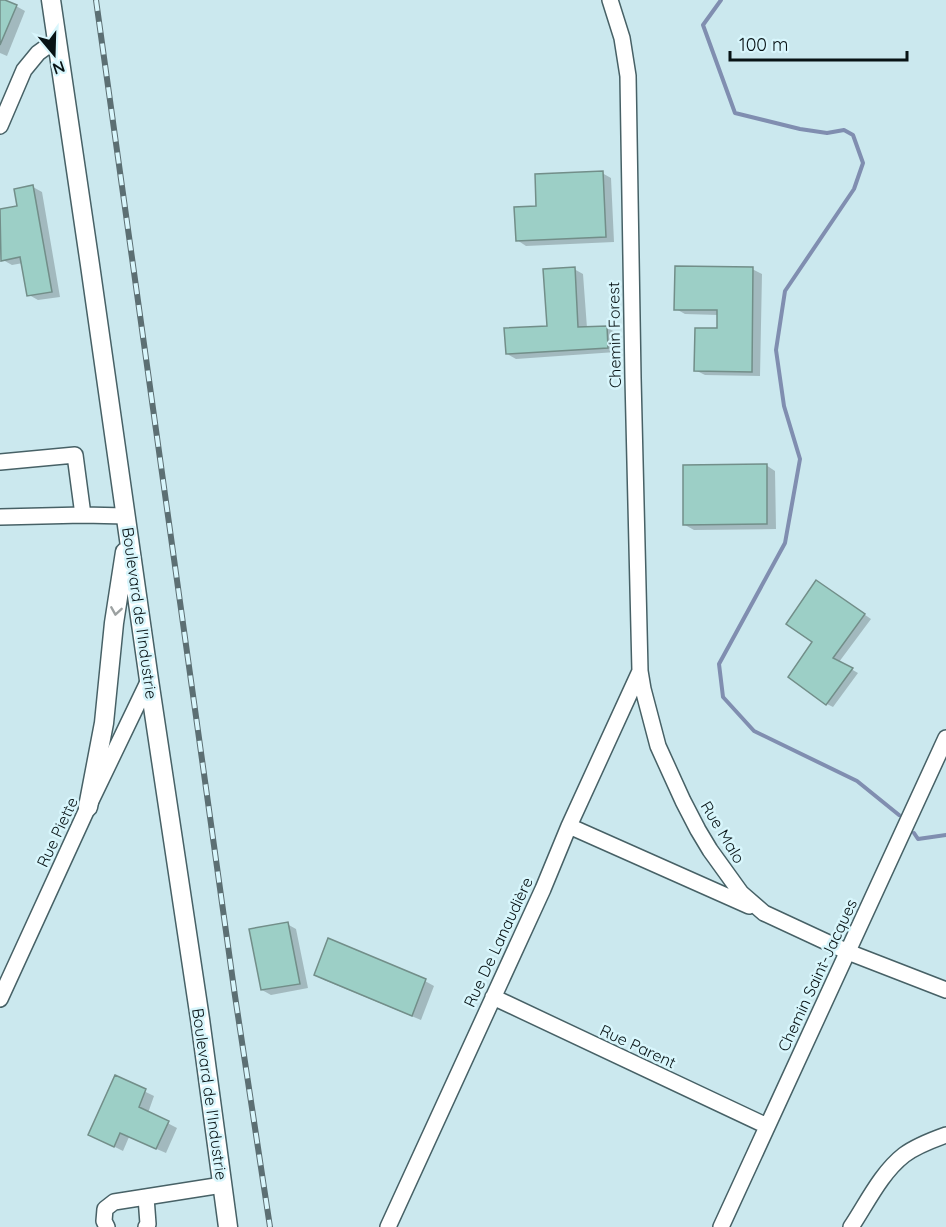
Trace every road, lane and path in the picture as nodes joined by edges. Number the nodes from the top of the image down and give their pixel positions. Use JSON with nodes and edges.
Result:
{"nodes":[{"id":1,"x":51,"y":0,"type":"edge"},
{"id":2,"x":610,"y":0,"type":"edge"},
{"id":3,"x":56,"y":40,"type":"junction"},
{"id":4,"x":0,"y":126,"type":"edge"},
{"id":5,"x":0,"y":462,"type":"edge"},
{"id":6,"x":83,"y":515,"type":"junction"},
{"id":7,"x":0,"y":516,"type":"edge"},
{"id":8,"x":127,"y":524,"type":"junction"},
{"id":9,"x":640,"y":671,"type":"junction"},
{"id":10,"x":149,"y":680,"type":"junction"},
{"id":11,"x":946,"y":738,"type":"edge"},
{"id":12,"x":88,"y":807,"type":"junction"},
{"id":13,"x":569,"y":826,"type":"junction"},
{"id":14,"x":764,"y":913,"type":"junction"},
{"id":15,"x":848,"y":952,"type":"junction"},
{"id":16,"x":946,"y":990,"type":"edge"},
{"id":17,"x":493,"y":997,"type":"junction"},
{"id":18,"x":0,"y":999,"type":"edge"},
{"id":19,"x":767,"y":1126,"type":"junction"},
{"id":20,"x":946,"y":1135,"type":"edge"},
{"id":21,"x":222,"y":1185,"type":"junction"},
{"id":22,"x":146,"y":1197,"type":"junction"},
{"id":23,"x":107,"y":1227,"type":"edge"},
{"id":24,"x":146,"y":1227,"type":"edge"},
{"id":25,"x":228,"y":1227,"type":"edge"},
{"id":26,"x":388,"y":1227,"type":"edge"},
{"id":27,"x":721,"y":1227,"type":"edge"},
{"id":28,"x":851,"y":1227,"type":"edge"}],
"edges":[{"from":1,"to":3,"type":"main road","name":"Boulevard de l'Industrie"},
{"from":2,"to":9,"type":"street","name":"Chemin Forest"},
{"from":3,"to":4,"type":"street"},
{"from":3,"to":8,"type":"main road","name":"Boulevard de l'Industrie"},
{"from":5,"to":6,"type":"street"},
{"from":6,"to":7,"type":"street"},
{"from":6,"to":8,"type":"street"},
{"from":8,"to":10,"type":"main road","name":"Boulevard de l'Industrie"},
{"from":8,"to":12,"type":"main road","one_way":true},
{"from":9,"to":13,"type":"street","name":"Rue De Lanaudière"},
{"from":9,"to":14,"type":"street","name":"Rue Malo"},
{"from":10,"to":12,"type":"street","name":"Rue Piette"},
{"from":10,"to":21,"type":"main road","name":"Boulevard de l'Industrie"},
{"from":11,"to":15,"type":"street","name":"Chemin Saint-Jacques"},
{"from":12,"to":18,"type":"street","name":"Rue Piette"},
{"from":13,"to":14,"type":"street"},
{"from":13,"to":17,"type":"street","name":"Rue De Lanaudière"},
{"from":14,"to":15,"type":"street","name":"Rue Malo"},
{"from":15,"to":16,"type":"street","name":"Rue Malo"},
{"from":15,"to":19,"type":"street","name":"Chemin Saint-Jacques"},
{"from":17,"to":19,"type":"street","name":"Rue Parent"},
{"from":17,"to":26,"type":"street","name":"Rue De Lanaudière"},
{"from":19,"to":27,"type":"street","name":"Chemin Saint-Jacques"},
{"from":20,"to":28,"type":"street"},
{"from":21,"to":22,"type":"street"},
{"from":21,"to":25,"type":"main road","name":"Boulevard de l'Industrie"},
{"from":22,"to":23,"type":"street"},
{"from":22,"to":24,"type":"street"}]}
